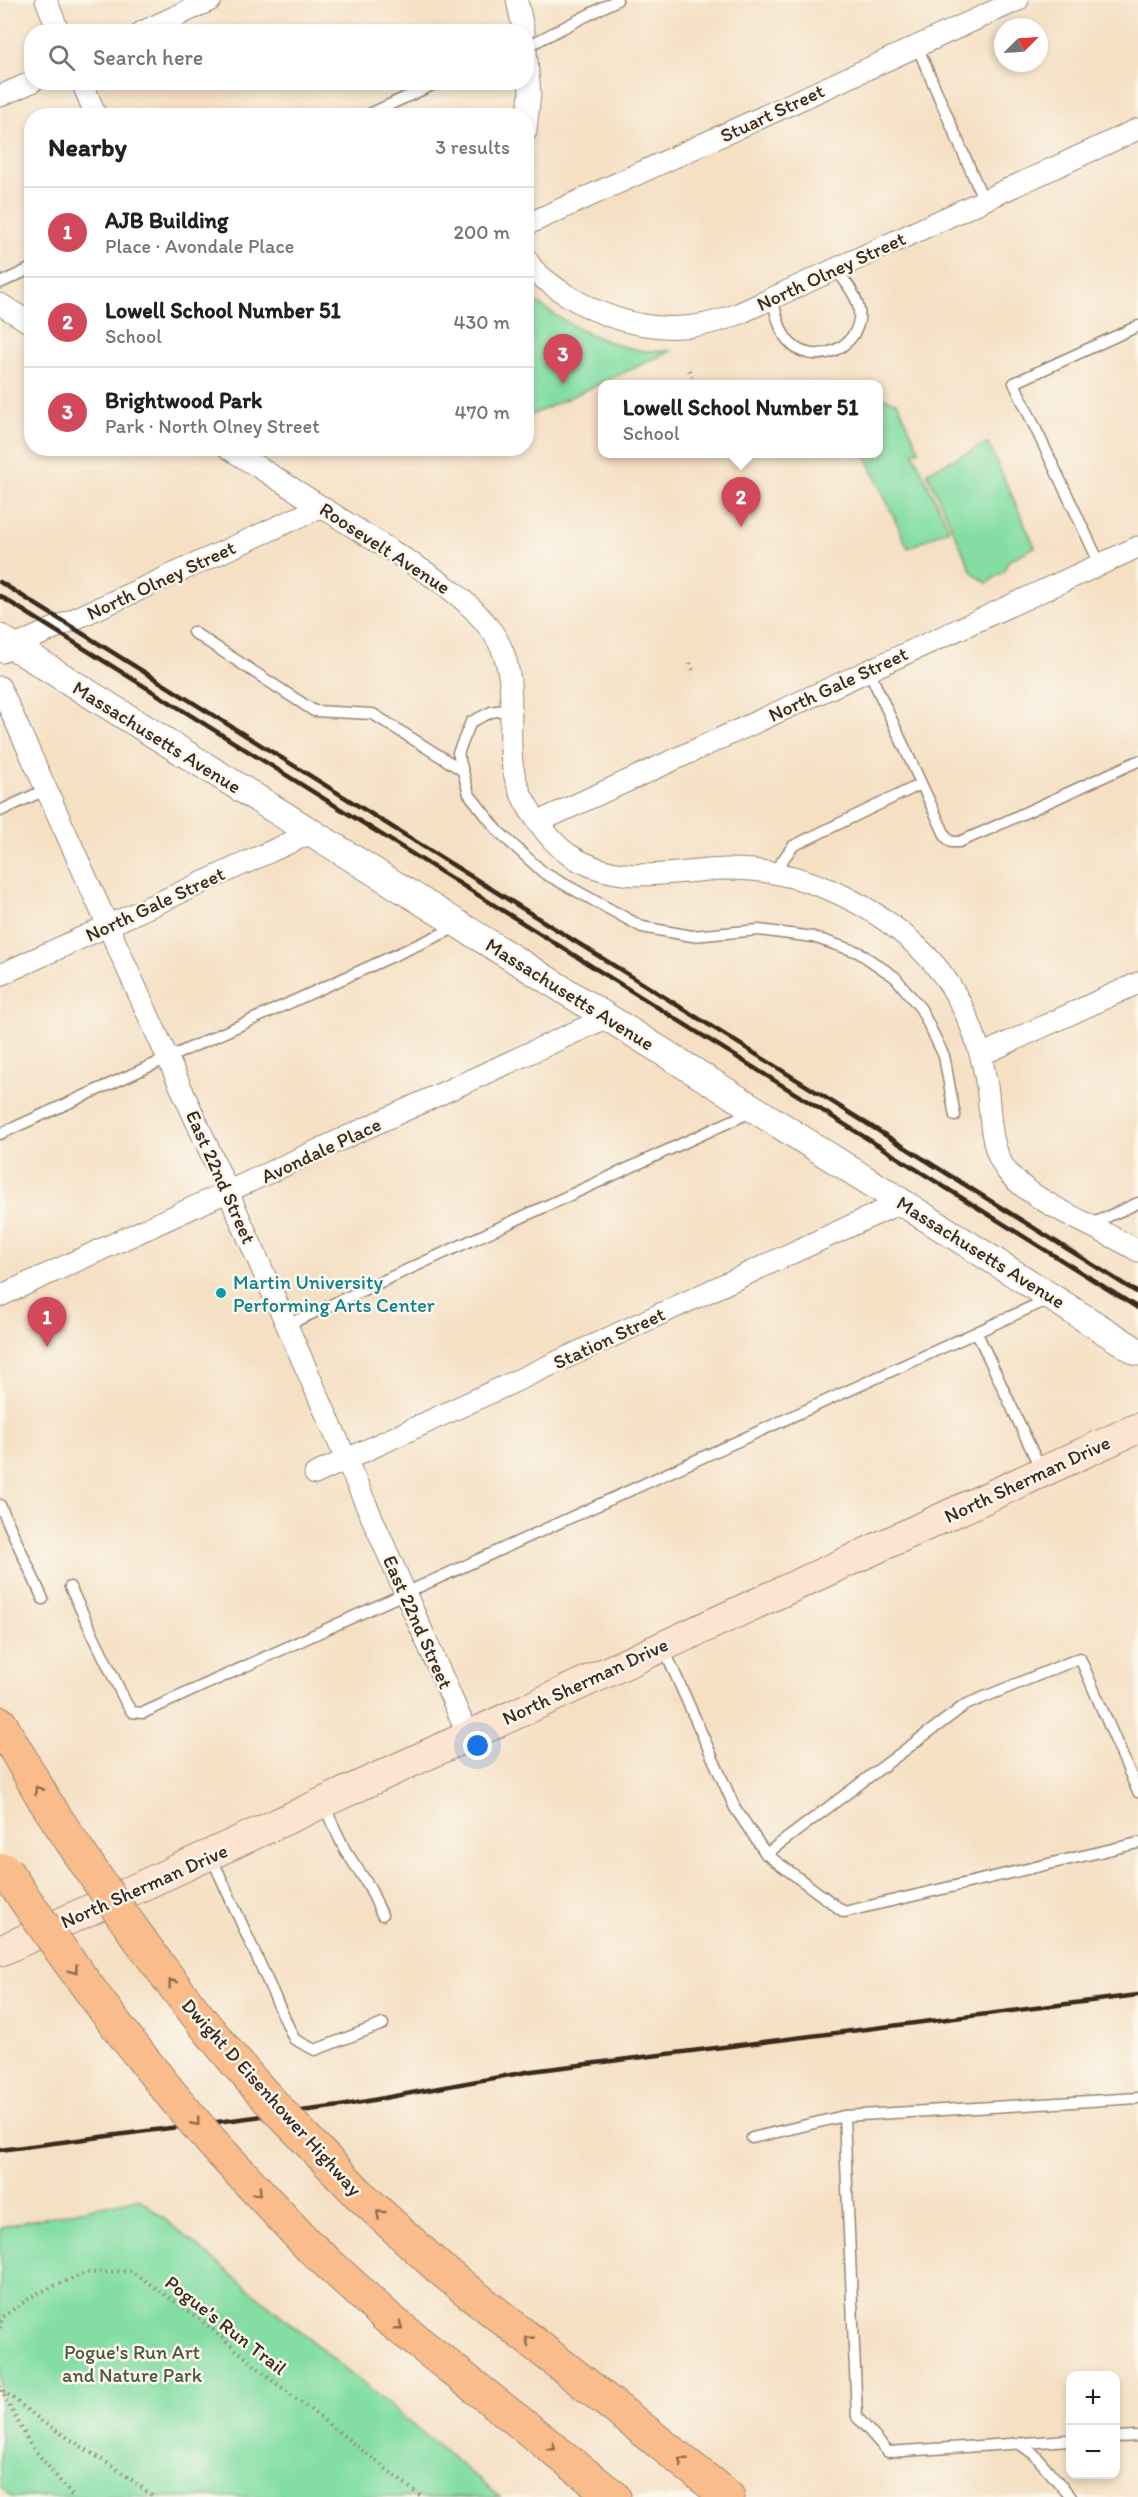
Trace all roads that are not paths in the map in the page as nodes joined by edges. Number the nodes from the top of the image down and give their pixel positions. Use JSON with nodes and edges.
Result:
{"nodes":[{"id":1,"x":46,"y":0,"type":"edge"},
{"id":2,"x":211,"y":0,"type":"edge"},
{"id":3,"x":517,"y":0,"type":"edge"},
{"id":4,"x":617,"y":0,"type":"edge"},
{"id":5,"x":1018,"y":0,"type":"edge"},
{"id":6,"x":56,"y":24,"type":"edge"},
{"id":7,"x":159,"y":24,"type":"edge"},
{"id":8,"x":522,"y":24,"type":"edge"},
{"id":9,"x":534,"y":45,"type":"edge"},
{"id":10,"x":917,"y":46,"type":"junction"},
{"id":11,"x":24,"y":86,"type":"edge"},
{"id":12,"x":85,"y":90,"type":"edge"},
{"id":13,"x":422,"y":90,"type":"edge"},
{"id":14,"x":530,"y":90,"type":"edge"},
{"id":15,"x":0,"y":96,"type":"edge"},
{"id":16,"x":93,"y":108,"type":"edge"},
{"id":17,"x":382,"y":108,"type":"edge"},
{"id":18,"x":528,"y":108,"type":"edge"},
{"id":19,"x":1138,"y":129,"type":"edge"},
{"id":20,"x":984,"y":201,"type":"junction"},
{"id":21,"x":534,"y":221,"type":"edge"},
{"id":22,"x":534,"y":269,"type":"edge"},
{"id":23,"x":836,"y":269,"type":"junction"},
{"id":24,"x":24,"y":272,"type":"edge"},
{"id":25,"x":0,"y":283,"type":"edge"},
{"id":26,"x":772,"y":298,"type":"junction"},
{"id":27,"x":0,"y":304,"type":"edge"},
{"id":28,"x":24,"y":319,"type":"edge"},
{"id":29,"x":1138,"y":326,"type":"edge"},
{"id":30,"x":241,"y":456,"type":"edge"},
{"id":31,"x":321,"y":507,"type":"junction"},
{"id":32,"x":1138,"y":547,"type":"edge"},
{"id":33,"x":1100,"y":564,"type":"junction"},
{"id":34,"x":194,"y":632,"type":"dead end"},
{"id":35,"x":5,"y":646,"type":"edge"},
{"id":36,"x":868,"y":669,"type":"junction"},
{"id":37,"x":0,"y":687,"type":"edge"},
{"id":38,"x":512,"y":710,"type":"junction"},
{"id":39,"x":1138,"y":761,"type":"edge"},
{"id":40,"x":462,"y":770,"type":"junction"},
{"id":41,"x":921,"y":784,"type":"junction"},
{"id":42,"x":45,"y":790,"type":"junction"},
{"id":43,"x":0,"y":811,"type":"edge"},
{"id":44,"x":538,"y":822,"type":"junction"},
{"id":45,"x":311,"y":833,"type":"junction"},
{"id":46,"x":773,"y":873,"type":"junction"},
{"id":47,"x":108,"y":926,"type":"junction"},
{"id":48,"x":460,"y":926,"type":"junction"},
{"id":49,"x":0,"y":975,"type":"edge"},
{"id":50,"x":1138,"y":983,"type":"edge"},
{"id":51,"x":608,"y":1017,"type":"junction"},
{"id":52,"x":981,"y":1055,"type":"junction"},
{"id":53,"x":167,"y":1058,"type":"junction"},
{"id":54,"x":756,"y":1110,"type":"junction"},
{"id":55,"x":955,"y":1116,"type":"dead end"},
{"id":56,"x":0,"y":1134,"type":"edge"},
{"id":57,"x":228,"y":1193,"type":"junction"},
{"id":58,"x":902,"y":1202,"type":"junction"},
{"id":59,"x":1138,"y":1203,"type":"edge"},
{"id":60,"x":1088,"y":1226,"type":"junction"},
{"id":61,"x":1138,"y":1251,"type":"edge"},
{"id":62,"x":0,"y":1296,"type":"edge"},
{"id":63,"x":1052,"y":1298,"type":"junction"},
{"id":64,"x":287,"y":1325,"type":"junction"},
{"id":65,"x":977,"y":1333,"type":"junction"},
{"id":66,"x":1138,"y":1352,"type":"edge"},
{"id":67,"x":1138,"y":1428,"type":"edge"},
{"id":68,"x":347,"y":1460,"type":"junction"},
{"id":69,"x":1042,"y":1472,"type":"junction"},
{"id":70,"x":315,"y":1474,"type":"dead end"},
{"id":71,"x":0,"y":1505,"type":"edge"},
{"id":72,"x":70,"y":1587,"type":"dead end"},
{"id":73,"x":406,"y":1594,"type":"junction"},
{"id":74,"x":44,"y":1599,"type":"dead end"},
{"id":75,"x":663,"y":1646,"type":"junction"},
{"id":76,"x":0,"y":1723,"type":"edge"},
{"id":77,"x":468,"y":1735,"type":"junction"},
{"id":78,"x":1138,"y":1792,"type":"edge"},
{"id":79,"x":323,"y":1803,"type":"junction"},
{"id":80,"x":1138,"y":1843,"type":"edge"},
{"id":81,"x":765,"y":1854,"type":"junction"},
{"id":82,"x":211,"y":1855,"type":"junction"},
{"id":83,"x":3,"y":1866,"type":"edge"},
{"id":84,"x":382,"y":1915,"type":"dead end"},
{"id":85,"x":0,"y":1951,"type":"edge"},
{"id":86,"x":383,"y":2024,"type":"dead end"},
{"id":87,"x":1138,"y":2098,"type":"edge"},
{"id":88,"x":844,"y":2116,"type":"junction"},
{"id":89,"x":753,"y":2138,"type":"dead end"},
{"id":90,"x":1138,"y":2436,"type":"edge"},
{"id":91,"x":1120,"y":2437,"type":"edge"},
{"id":92,"x":1066,"y":2440,"type":"edge"},
{"id":93,"x":1020,"y":2444,"type":"junction"},
{"id":94,"x":614,"y":2497,"type":"edge"},
{"id":95,"x":728,"y":2497,"type":"edge"},
{"id":96,"x":1071,"y":2497,"type":"edge"}],
"edges":[{"from":1,"to":6,"type":"street"},
{"from":2,"to":7,"type":"street"},
{"from":3,"to":8,"type":"street"},
{"from":4,"to":9,"type":"lane"},
{"from":5,"to":10,"type":"street","name":"Stuart Street"},
{"from":10,"to":20,"type":"lane"},
{"from":10,"to":21,"type":"street","name":"Stuart Street"},
{"from":11,"to":15,"type":"street"},
{"from":12,"to":16,"type":"street"},
{"from":13,"to":17,"type":"lane"},
{"from":14,"to":18,"type":"street"},
{"from":19,"to":20,"type":"street","name":"North Olney Street"},
{"from":20,"to":23,"type":"street","name":"North Olney Street"},
{"from":22,"to":26,"type":"street","name":"North Olney Street"},
{"from":23,"to":26,"type":"street","name":"North Olney Street"},
{"from":23,"to":26,"type":"lane"},
{"from":24,"to":25,"type":"lane"},
{"from":27,"to":28,"type":"street"},
{"from":29,"to":33,"type":"lane"},
{"from":30,"to":31,"type":"street","name":"Roosevelt Avenue"},
{"from":31,"to":35,"type":"street","name":"North Olney Street"},
{"from":31,"to":38,"type":"street","name":"Roosevelt Avenue"},
{"from":32,"to":33,"type":"street","name":"North Gale Street"},
{"from":33,"to":36,"type":"street","name":"North Gale Street"},
{"from":34,"to":40,"type":"lane"},
{"from":35,"to":45,"type":"street","name":"Massachusetts Avenue"},
{"from":36,"to":41,"type":"lane"},
{"from":36,"to":44,"type":"street","name":"North Gale Street"},
{"from":37,"to":42,"type":"street","name":"East 22nd Street"},
{"from":38,"to":40,"type":"lane"},
{"from":38,"to":44,"type":"street","name":"Roosevelt Avenue"},
{"from":39,"to":41,"type":"lane"},
{"from":40,"to":55,"type":"lane"},
{"from":41,"to":46,"type":"lane"},
{"from":42,"to":43,"type":"lane"},
{"from":42,"to":47,"type":"street","name":"East 22nd Street"},
{"from":44,"to":46,"type":"street","name":"Roosevelt Avenue"},
{"from":45,"to":47,"type":"street","name":"North Gale Street"},
{"from":45,"to":48,"type":"street","name":"Massachusetts Avenue"},
{"from":46,"to":52,"type":"street","name":"Roosevelt Avenue"},
{"from":47,"to":49,"type":"street","name":"North Gale Street"},
{"from":47,"to":53,"type":"street","name":"East 22nd Street"},
{"from":48,"to":51,"type":"street","name":"Massachusetts Avenue"},
{"from":48,"to":53,"type":"lane"},
{"from":50,"to":52,"type":"street"},
{"from":51,"to":54,"type":"street","name":"Massachusetts Avenue"},
{"from":51,"to":57,"type":"street","name":"Avondale Place"},
{"from":52,"to":60,"type":"street","name":"Roosevelt Avenue"},
{"from":53,"to":56,"type":"lane"},
{"from":53,"to":57,"type":"street","name":"East 22nd Street"},
{"from":54,"to":58,"type":"street","name":"Massachusetts Avenue"},
{"from":54,"to":64,"type":"lane"},
{"from":57,"to":62,"type":"street","name":"Avondale Place"},
{"from":57,"to":64,"type":"street","name":"East 22nd Street"},
{"from":58,"to":63,"type":"street","name":"Massachusetts Avenue"},
{"from":58,"to":68,"type":"street","name":"Station Street"},
{"from":59,"to":60,"type":"lane"},
{"from":60,"to":61,"type":"street","name":"Roosevelt Avenue"},
{"from":63,"to":65,"type":"lane"},
{"from":63,"to":66,"type":"street","name":"Massachusetts Avenue"},
{"from":64,"to":68,"type":"street","name":"East 22nd Street"},
{"from":65,"to":69,"type":"lane"},
{"from":65,"to":73,"type":"lane"},
{"from":67,"to":69,"type":"main road","name":"North Sherman Drive"},
{"from":68,"to":70,"type":"street","name":"Station Street"},
{"from":68,"to":73,"type":"street","name":"East 22nd Street"},
{"from":69,"to":75,"type":"main road","name":"North Sherman Drive"},
{"from":71,"to":74,"type":"lane"},
{"from":72,"to":73,"type":"lane"},
{"from":73,"to":77,"type":"street","name":"East 22nd Street"},
{"from":75,"to":77,"type":"main road","name":"North Sherman Drive"},
{"from":75,"to":81,"type":"lane"},
{"from":95,"to":76,"type":"highway","name":"Dwight D Eisenhower Highway","one_way":true,"bridge":true},
{"from":77,"to":79,"type":"main road","name":"North Sherman Drive"},
{"from":78,"to":81,"type":"lane"},
{"from":79,"to":82,"type":"main road","name":"North Sherman Drive"},
{"from":79,"to":84,"type":"lane"},
{"from":80,"to":81,"type":"lane"},
{"from":82,"to":85,"type":"main road","name":"North Sherman Drive"},
{"from":82,"to":86,"type":"lane"},
{"from":83,"to":94,"type":"highway","one_way":true,"bridge":true},
{"from":87,"to":88,"type":"lane"},
{"from":88,"to":89,"type":"lane"},
{"from":88,"to":93,"type":"lane"},
{"from":90,"to":91,"type":"lane"},
{"from":92,"to":93,"type":"lane"},
{"from":93,"to":96,"type":"lane"}]}
